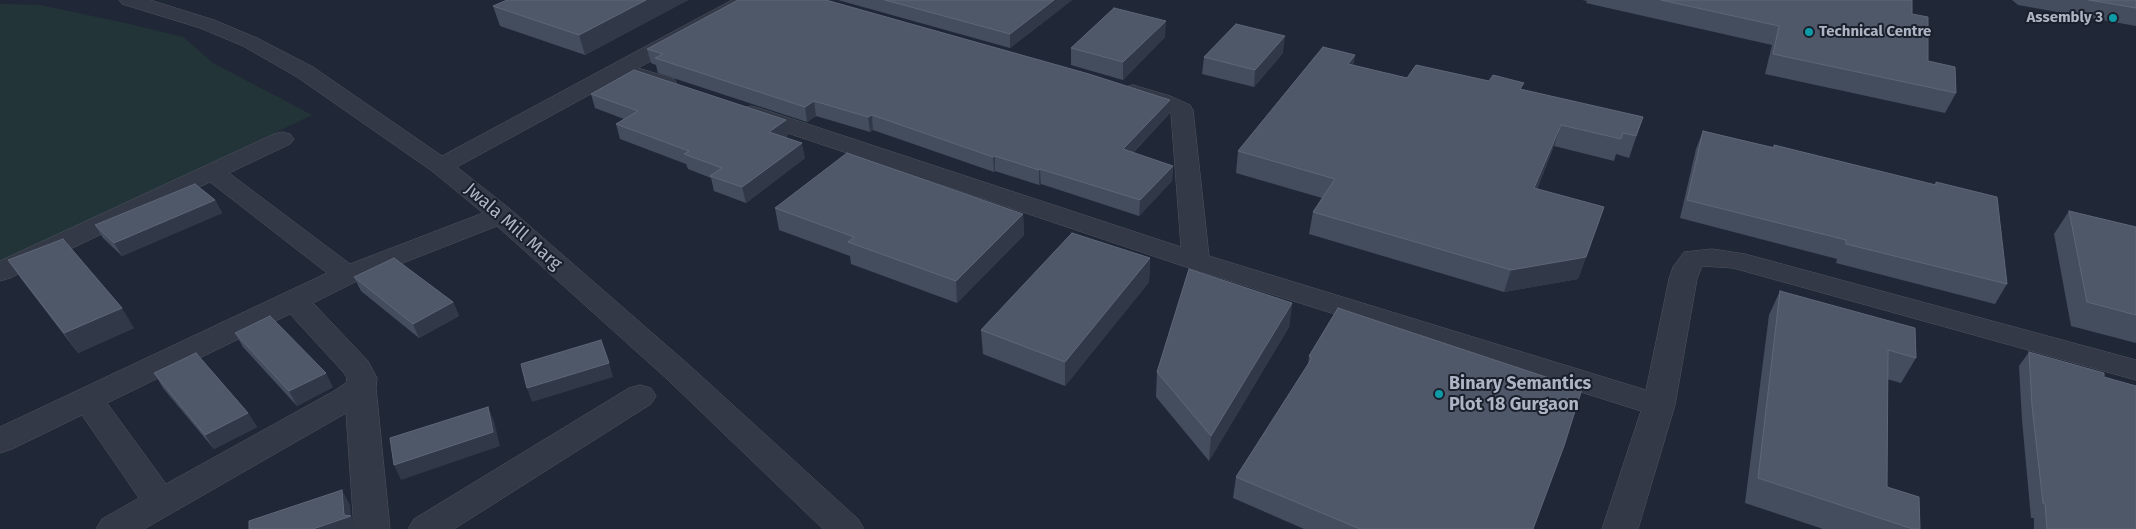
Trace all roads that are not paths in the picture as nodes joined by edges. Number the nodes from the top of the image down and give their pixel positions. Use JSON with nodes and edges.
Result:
{"nodes":[{"id":1,"x":129,"y":0,"type":"edge"},
{"id":2,"x":747,"y":0,"type":"edge"},
{"id":3,"x":620,"y":69,"type":"junction"},
{"id":4,"x":1116,"y":87,"type":"edge"},
{"id":5,"x":686,"y":91,"type":"edge"},
{"id":6,"x":724,"y":103,"type":"edge"},
{"id":7,"x":282,"y":139,"type":"dead end"},
{"id":8,"x":442,"y":166,"type":"junction"},
{"id":9,"x":212,"y":172,"type":"junction"},
{"id":10,"x":501,"y":215,"type":"junction"},
{"id":11,"x":1196,"y":261,"type":"junction"},
{"id":12,"x":0,"y":272,"type":"edge"},
{"id":13,"x":347,"y":275,"type":"junction"},
{"id":14,"x":294,"y":300,"type":"junction"},
{"id":15,"x":2136,"y":370,"type":"edge"},
{"id":16,"x":360,"y":388,"type":"junction"},
{"id":17,"x":640,"y":396,"type":"dead end"},
{"id":18,"x":88,"y":399,"type":"junction"},
{"id":19,"x":1659,"y":405,"type":"junction"},
{"id":20,"x":0,"y":441,"type":"edge"},
{"id":21,"x":161,"y":503,"type":"junction"},
{"id":22,"x":114,"y":529,"type":"edge"},
{"id":23,"x":372,"y":529,"type":"edge"},
{"id":24,"x":426,"y":529,"type":"edge"},
{"id":25,"x":846,"y":529,"type":"edge"},
{"id":26,"x":1620,"y":529,"type":"edge"}],
"edges":[{"from":1,"to":8,"type":"street","name":"Jwala Mill Marg"},
{"from":2,"to":3,"type":"street"},
{"from":3,"to":5,"type":"street"},
{"from":3,"to":8,"type":"street"},
{"from":4,"to":11,"type":"street"},
{"from":6,"to":11,"type":"street"},
{"from":7,"to":9,"type":"street"},
{"from":8,"to":10,"type":"street","name":"Jwala Mill Marg"},
{"from":9,"to":12,"type":"street"},
{"from":9,"to":13,"type":"street"},
{"from":10,"to":13,"type":"street"},
{"from":10,"to":25,"type":"street","name":"Jwala Mill Marg"},
{"from":11,"to":19,"type":"street"},
{"from":13,"to":14,"type":"street"},
{"from":14,"to":16,"type":"street"},
{"from":14,"to":18,"type":"street"},
{"from":15,"to":19,"type":"street"},
{"from":16,"to":21,"type":"street"},
{"from":16,"to":23,"type":"street"},
{"from":17,"to":24,"type":"street"},
{"from":18,"to":20,"type":"street"},
{"from":18,"to":21,"type":"street"},
{"from":19,"to":26,"type":"street"},
{"from":21,"to":22,"type":"street"}]}
